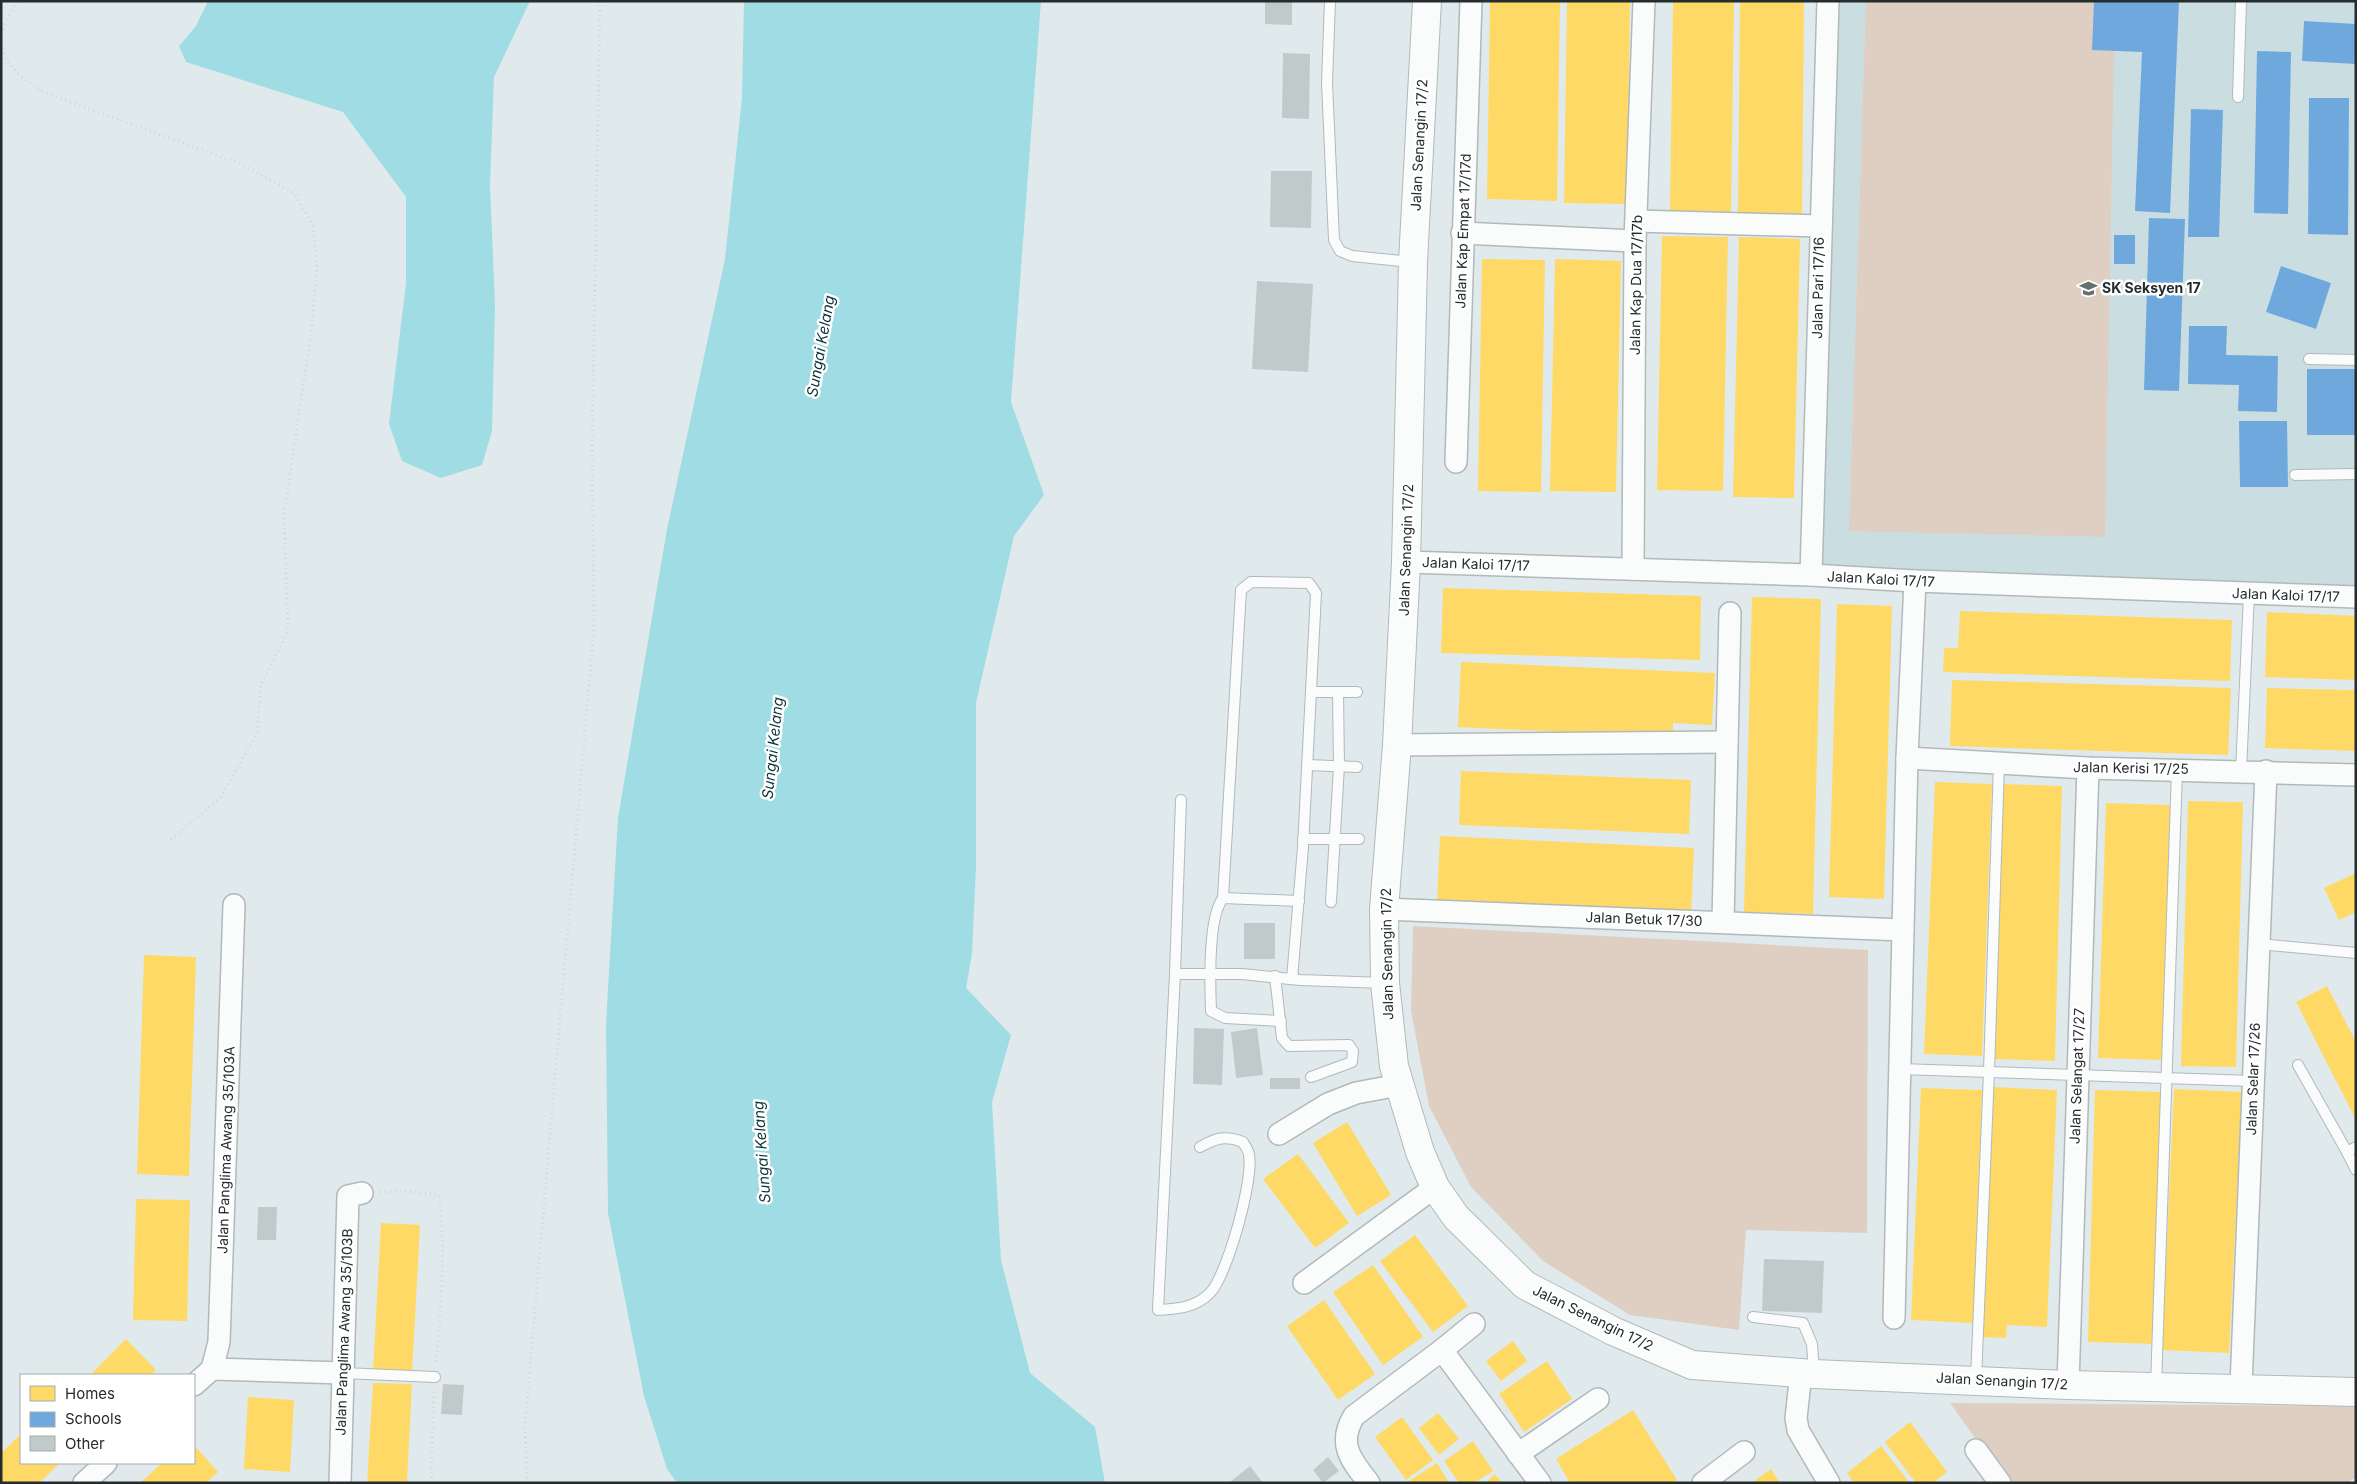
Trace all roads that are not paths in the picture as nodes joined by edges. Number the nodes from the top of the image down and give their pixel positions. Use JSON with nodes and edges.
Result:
{"nodes":[{"id":1,"x":1330,"y":1,"type":"edge"},
{"id":2,"x":1427,"y":1,"type":"edge"},
{"id":3,"x":1471,"y":1,"type":"edge"},
{"id":4,"x":1644,"y":1,"type":"edge"},
{"id":5,"x":1828,"y":1,"type":"edge"},
{"id":6,"x":2241,"y":1,"type":"edge"},
{"id":7,"x":2238,"y":97,"type":"dead end"},
{"id":8,"x":1820,"y":226,"type":"junction"},
{"id":9,"x":1636,"y":231,"type":"junction"},
{"id":10,"x":1462,"y":233,"type":"junction"},
{"id":11,"x":1413,"y":262,"type":"junction"},
{"id":12,"x":2309,"y":359,"type":"dead end"},
{"id":13,"x":2356,"y":360,"type":"edge"},
{"id":14,"x":1456,"y":462,"type":"dead end"},
{"id":15,"x":2356,"y":474,"type":"edge"},
{"id":16,"x":2295,"y":475,"type":"dead end"},
{"id":17,"x":1406,"y":562,"type":"junction"},
{"id":18,"x":1634,"y":569,"type":"junction"},
{"id":19,"x":1811,"y":575,"type":"junction"},
{"id":20,"x":1915,"y":581,"type":"junction"},
{"id":21,"x":2249,"y":594,"type":"junction"},
{"id":22,"x":2356,"y":597,"type":"edge"},
{"id":23,"x":1730,"y":613,"type":"dead end"},
{"id":24,"x":1311,"y":692,"type":"junction"},
{"id":25,"x":1338,"y":692,"type":"junction"},
{"id":26,"x":1357,"y":692,"type":"dead end"},
{"id":27,"x":1727,"y":742,"type":"junction"},
{"id":28,"x":1397,"y":745,"type":"junction"},
{"id":29,"x":1907,"y":758,"type":"junction"},
{"id":30,"x":1999,"y":763,"type":"junction"},
{"id":31,"x":1307,"y":765,"type":"junction"},
{"id":32,"x":1339,"y":766,"type":"junction"},
{"id":33,"x":1358,"y":767,"type":"dead end"},
{"id":34,"x":2088,"y":768,"type":"junction"},
{"id":35,"x":2177,"y":770,"type":"junction"},
{"id":36,"x":2241,"y":771,"type":"junction"},
{"id":37,"x":2266,"y":771,"type":"junction"},
{"id":38,"x":2356,"y":775,"type":"edge"},
{"id":39,"x":1181,"y":800,"type":"dead end"},
{"id":40,"x":1303,"y":839,"type":"junction"},
{"id":41,"x":1335,"y":839,"type":"junction"},
{"id":42,"x":1359,"y":839,"type":"dead end"},
{"id":43,"x":1223,"y":898,"type":"junction"},
{"id":44,"x":1298,"y":900,"type":"junction"},
{"id":45,"x":1331,"y":902,"type":"dead end"},
{"id":46,"x":234,"y":905,"type":"dead end"},
{"id":47,"x":1384,"y":909,"type":"junction"},
{"id":48,"x":1723,"y":922,"type":"junction"},
{"id":49,"x":1903,"y":930,"type":"junction"},
{"id":50,"x":2259,"y":944,"type":"junction"},
{"id":51,"x":2355,"y":954,"type":"edge"},
{"id":52,"x":1175,"y":974,"type":"junction"},
{"id":53,"x":1210,"y":974,"type":"junction"},
{"id":54,"x":1275,"y":976,"type":"junction"},
{"id":55,"x":1292,"y":979,"type":"junction"},
{"id":56,"x":1385,"y":983,"type":"junction"},
{"id":57,"x":1281,"y":1021,"type":"junction"},
{"id":58,"x":2298,"y":1066,"type":"dead end"},
{"id":59,"x":1900,"y":1069,"type":"junction"},
{"id":60,"x":1989,"y":1072,"type":"junction"},
{"id":61,"x":2076,"y":1075,"type":"junction"},
{"id":62,"x":1311,"y":1077,"type":"dead end"},
{"id":63,"x":2167,"y":1078,"type":"junction"},
{"id":64,"x":2253,"y":1081,"type":"junction"},
{"id":65,"x":1399,"y":1085,"type":"junction"},
{"id":66,"x":1279,"y":1134,"type":"dead end"},
{"id":67,"x":1200,"y":1147,"type":"dead end"},
{"id":68,"x":2352,"y":1149,"type":"edge"},
{"id":69,"x":2356,"y":1170,"type":"edge"},
{"id":70,"x":1435,"y":1187,"type":"junction"},
{"id":71,"x":362,"y":1193,"type":"road end"},
{"id":72,"x":1304,"y":1283,"type":"dead end"},
{"id":73,"x":1753,"y":1317,"type":"dead end"},
{"id":74,"x":1894,"y":1318,"type":"dead end"},
{"id":75,"x":1474,"y":1324,"type":"dead end"},
{"id":76,"x":1442,"y":1350,"type":"junction"},
{"id":77,"x":212,"y":1369,"type":"junction"},
{"id":78,"x":343,"y":1373,"type":"junction"},
{"id":79,"x":1808,"y":1373,"type":"junction"},
{"id":80,"x":435,"y":1377,"type":"road end"},
{"id":81,"x":1976,"y":1380,"type":"junction"},
{"id":82,"x":195,"y":1384,"type":"edge"},
{"id":83,"x":2068,"y":1385,"type":"junction"},
{"id":84,"x":2156,"y":1386,"type":"junction"},
{"id":85,"x":2240,"y":1387,"type":"junction"},
{"id":86,"x":2356,"y":1392,"type":"edge"},
{"id":87,"x":1598,"y":1399,"type":"dead end"},
{"id":88,"x":1976,"y":1450,"type":"dead end"},
{"id":89,"x":1744,"y":1452,"type":"dead end"},
{"id":90,"x":1518,"y":1454,"type":"junction"},
{"id":91,"x":105,"y":1464,"type":"edge"},
{"id":92,"x":84,"y":1483,"type":"edge"},
{"id":93,"x":340,"y":1483,"type":"edge"},
{"id":94,"x":1368,"y":1483,"type":"edge"},
{"id":95,"x":1540,"y":1483,"type":"edge"},
{"id":96,"x":1703,"y":1483,"type":"edge"},
{"id":97,"x":1829,"y":1483,"type":"edge"},
{"id":98,"x":2000,"y":1483,"type":"edge"}],
"edges":[{"from":1,"to":11,"type":"lane"},
{"from":2,"to":11,"type":"street","name":"Jalan Senangin 17/2"},
{"from":3,"to":10,"type":"street","name":"Jalan Kap Empat 17/17d"},
{"from":4,"to":9,"type":"street","name":"Jalan Kap Dua 17/17b"},
{"from":5,"to":8,"type":"street","name":"Jalan Pari 17/16"},
{"from":6,"to":7,"type":"lane"},
{"from":8,"to":9,"type":"street"},
{"from":8,"to":19,"type":"street","name":"Jalan Pari 17/16"},
{"from":9,"to":10,"type":"street"},
{"from":9,"to":18,"type":"street","name":"Jalan Kap Dua 17/17b"},
{"from":10,"to":14,"type":"street","name":"Jalan Kap Empat 17/17d"},
{"from":11,"to":17,"type":"street","name":"Jalan Senangin 17/2"},
{"from":12,"to":13,"type":"lane"},
{"from":15,"to":16,"type":"lane"},
{"from":17,"to":18,"type":"street","name":"Jalan Kaloi 17/17"},
{"from":17,"to":28,"type":"street","name":"Jalan Senangin 17/2"},
{"from":18,"to":19,"type":"street","name":"Jalan Kaloi 17/17"},
{"from":19,"to":20,"type":"street","name":"Jalan Kaloi 17/17"},
{"from":20,"to":21,"type":"street","name":"Jalan Kaloi 17/17"},
{"from":20,"to":29,"type":"street"},
{"from":21,"to":22,"type":"street","name":"Jalan Kaloi 17/17"},
{"from":21,"to":36,"type":"lane"},
{"from":23,"to":27,"type":"street"},
{"from":24,"to":25,"type":"lane"},
{"from":24,"to":31,"type":"lane"},
{"from":24,"to":43,"type":"lane"},
{"from":25,"to":26,"type":"lane"},
{"from":25,"to":32,"type":"lane"},
{"from":27,"to":28,"type":"street"},
{"from":27,"to":48,"type":"street"},
{"from":28,"to":47,"type":"street","name":"Jalan Senangin 17/2"},
{"from":29,"to":30,"type":"street","name":"Jalan Kerisi 17/25"},
{"from":29,"to":49,"type":"street"},
{"from":30,"to":34,"type":"street","name":"Jalan Kerisi 17/25"},
{"from":30,"to":60,"type":"lane"},
{"from":31,"to":32,"type":"lane"},
{"from":31,"to":40,"type":"lane"},
{"from":32,"to":33,"type":"lane"},
{"from":32,"to":41,"type":"lane"},
{"from":34,"to":35,"type":"street","name":"Jalan Kerisi 17/25"},
{"from":34,"to":61,"type":"street","name":"Jalan Selangat 17/27"},
{"from":35,"to":36,"type":"street","name":"Jalan Kerisi 17/25"},
{"from":35,"to":63,"type":"lane"},
{"from":36,"to":37,"type":"street","name":"Jalan Kerisi 17/25"},
{"from":37,"to":38,"type":"street","name":"Jalan Kerisi 17/25"},
{"from":37,"to":50,"type":"street","name":"Jalan Selar 17/26"},
{"from":39,"to":52,"type":"lane"},
{"from":40,"to":41,"type":"lane"},
{"from":40,"to":44,"type":"lane"},
{"from":41,"to":42,"type":"lane"},
{"from":41,"to":45,"type":"lane"},
{"from":43,"to":44,"type":"lane"},
{"from":43,"to":53,"type":"lane"},
{"from":44,"to":55,"type":"lane"},
{"from":46,"to":77,"type":"street","name":"Jalan Panglima Awang 35/103A"},
{"from":47,"to":48,"type":"street","name":"Jalan Betuk 17/30"},
{"from":47,"to":56,"type":"street","name":"Jalan Senangin 17/2"},
{"from":48,"to":49,"type":"street","name":"Jalan Betuk 17/30"},
{"from":49,"to":59,"type":"street"},
{"from":50,"to":51,"type":"lane"},
{"from":50,"to":64,"type":"street","name":"Jalan Selar 17/26"},
{"from":52,"to":53,"type":"lane"},
{"from":52,"to":67,"type":"lane"},
{"from":53,"to":54,"type":"lane"},
{"from":53,"to":57,"type":"lane"},
{"from":54,"to":55,"type":"lane"},
{"from":54,"to":57,"type":"lane"},
{"from":55,"to":56,"type":"lane"},
{"from":56,"to":65,"type":"street","name":"Jalan Senangin 17/2"},
{"from":57,"to":62,"type":"lane"},
{"from":58,"to":68,"type":"lane"},
{"from":59,"to":60,"type":"lane"},
{"from":59,"to":74,"type":"street"},
{"from":60,"to":61,"type":"lane"},
{"from":60,"to":81,"type":"lane"},
{"from":61,"to":63,"type":"lane"},
{"from":61,"to":83,"type":"street","name":"Jalan Selangat 17/27"},
{"from":63,"to":64,"type":"lane"},
{"from":63,"to":84,"type":"lane"},
{"from":64,"to":85,"type":"street","name":"Jalan Selar 17/26"},
{"from":65,"to":66,"type":"street"},
{"from":65,"to":70,"type":"street","name":"Jalan Senangin 17/2"},
{"from":68,"to":69,"type":"lane"},
{"from":70,"to":72,"type":"street"},
{"from":70,"to":79,"type":"street","name":"Jalan Senangin 17/2"},
{"from":71,"to":78,"type":"street","name":"Jalan Panglima Awang 35/103B"},
{"from":73,"to":79,"type":"lane"},
{"from":75,"to":76,"type":"street"},
{"from":76,"to":90,"type":"street"},
{"from":76,"to":94,"type":"street"},
{"from":77,"to":78,"type":"street"},
{"from":77,"to":82,"type":"street"},
{"from":78,"to":80,"type":"lane"},
{"from":78,"to":93,"type":"street","name":"Jalan Panglima Awang 35/103B"},
{"from":79,"to":81,"type":"street","name":"Jalan Senangin 17/2"},
{"from":79,"to":97,"type":"street"},
{"from":81,"to":83,"type":"street","name":"Jalan Senangin 17/2"},
{"from":83,"to":84,"type":"street","name":"Jalan Senangin 17/2"},
{"from":84,"to":85,"type":"street","name":"Jalan Senangin 17/2"},
{"from":85,"to":86,"type":"street","name":"Jalan Senangin 17/2"},
{"from":87,"to":90,"type":"street"},
{"from":88,"to":98,"type":"street"},
{"from":89,"to":96,"type":"street"},
{"from":90,"to":95,"type":"street"},
{"from":91,"to":92,"type":"street"}]}
